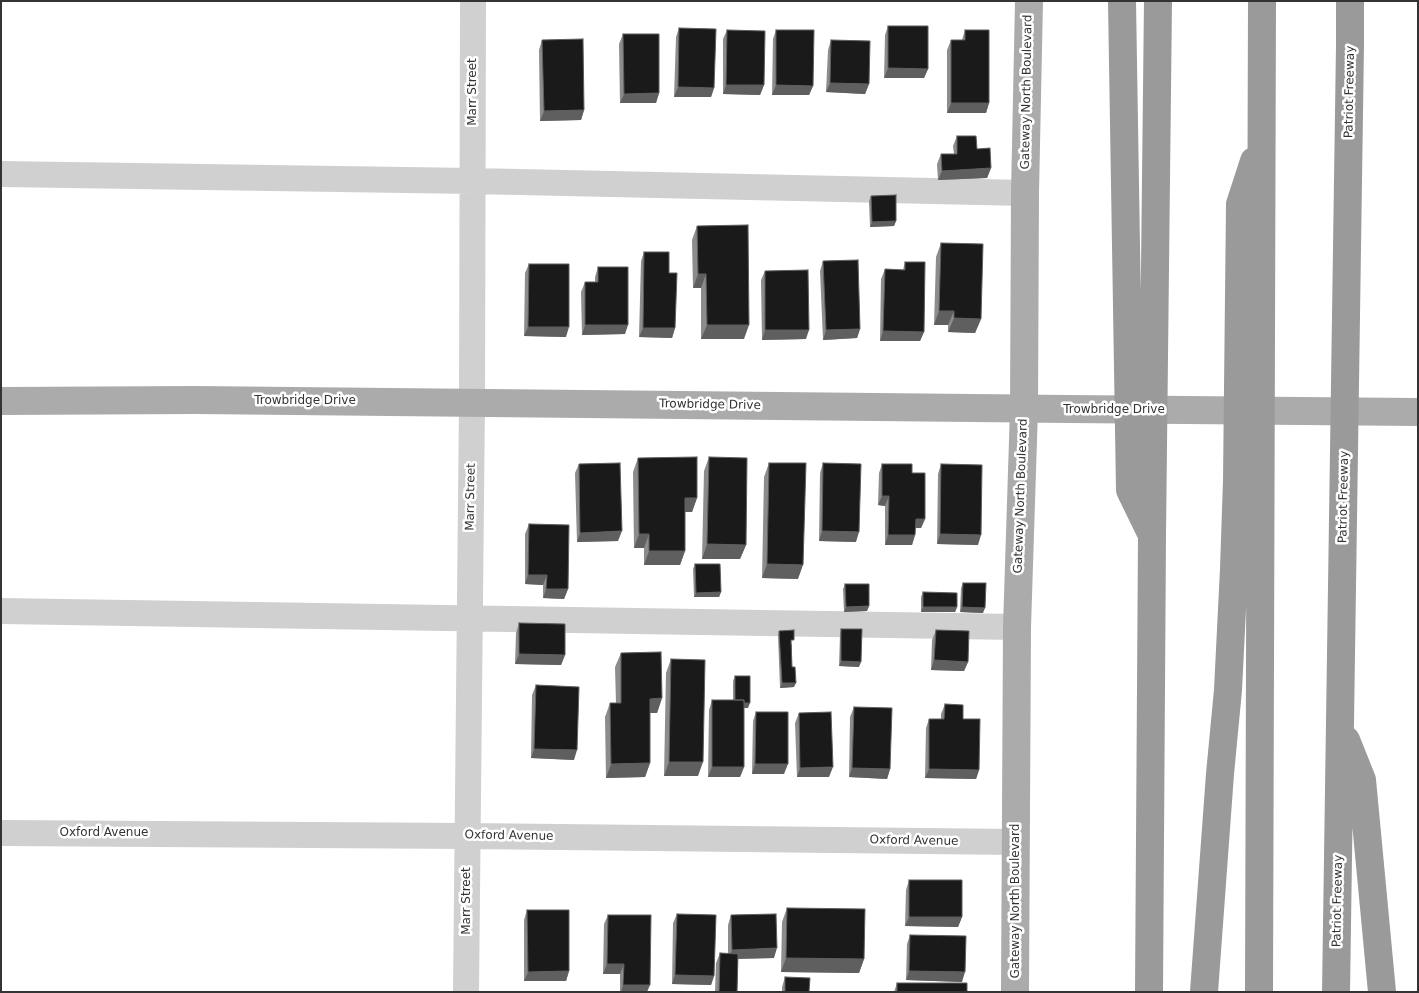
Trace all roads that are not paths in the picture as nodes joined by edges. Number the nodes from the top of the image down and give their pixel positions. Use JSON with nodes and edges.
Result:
{"nodes":[{"id":1,"x":473,"y":1,"type":"edge"},
{"id":2,"x":1029,"y":1,"type":"edge"},
{"id":3,"x":1122,"y":1,"type":"edge"},
{"id":4,"x":1158,"y":1,"type":"edge"},
{"id":5,"x":1262,"y":1,"type":"edge"},
{"id":6,"x":1350,"y":1,"type":"edge"},
{"id":7,"x":1262,"y":138,"type":"junction"},
{"id":8,"x":1,"y":174,"type":"edge"},
{"id":9,"x":473,"y":181,"type":"junction"},
{"id":10,"x":1025,"y":193,"type":"junction"},
{"id":11,"x":1,"y":401,"type":"edge"},
{"id":12,"x":472,"y":402,"type":"junction"},
{"id":13,"x":1024,"y":409,"type":"junction"},
{"id":14,"x":1418,"y":412,"type":"edge"},
{"id":15,"x":1152,"y":535,"type":"junction"},
{"id":16,"x":1,"y":611,"type":"edge"},
{"id":17,"x":469,"y":619,"type":"junction"},
{"id":18,"x":1017,"y":627,"type":"junction"},
{"id":19,"x":1341,"y":728,"type":"junction"},
{"id":20,"x":1,"y":833,"type":"edge"},
{"id":21,"x":468,"y":836,"type":"junction"},
{"id":22,"x":1016,"y":842,"type":"junction"},
{"id":23,"x":466,"y":992,"type":"edge"},
{"id":24,"x":1015,"y":992,"type":"edge"},
{"id":25,"x":1150,"y":992,"type":"edge"},
{"id":26,"x":1204,"y":992,"type":"edge"},
{"id":27,"x":1259,"y":992,"type":"edge"},
{"id":28,"x":1336,"y":992,"type":"edge"},
{"id":29,"x":1382,"y":992,"type":"edge"}],
"edges":[{"from":1,"to":9,"type":"street","name":"Marr Street"},
{"from":2,"to":10,"type":"main road","name":"Gateway North Boulevard"},
{"from":3,"to":15,"type":"highway"},
{"from":4,"to":15,"type":"highway"},
{"from":5,"to":7,"type":"highway"},
{"from":6,"to":19,"type":"highway","name":"Patriot Freeway"},
{"from":7,"to":26,"type":"highway"},
{"from":7,"to":27,"type":"highway"},
{"from":8,"to":9,"type":"street"},
{"from":9,"to":10,"type":"street"},
{"from":9,"to":12,"type":"street","name":"Marr Street"},
{"from":10,"to":13,"type":"main road","name":"Gateway North Boulevard"},
{"from":11,"to":12,"type":"main road","name":"Trowbridge Drive"},
{"from":12,"to":13,"type":"main road","name":"Trowbridge Drive"},
{"from":12,"to":17,"type":"street","name":"Marr Street"},
{"from":13,"to":14,"type":"main road","name":"Trowbridge Drive"},
{"from":13,"to":18,"type":"main road","name":"Gateway North Boulevard"},
{"from":15,"to":25,"type":"highway"},
{"from":16,"to":17,"type":"street"},
{"from":17,"to":18,"type":"street"},
{"from":17,"to":21,"type":"street","name":"Marr Street"},
{"from":18,"to":22,"type":"main road","name":"Gateway North Boulevard"},
{"from":19,"to":28,"type":"highway","name":"Patriot Freeway"},
{"from":19,"to":29,"type":"highway"},
{"from":20,"to":21,"type":"street","name":"Oxford Avenue"},
{"from":21,"to":22,"type":"street","name":"Oxford Avenue"},
{"from":21,"to":23,"type":"street","name":"Marr Street"},
{"from":22,"to":24,"type":"main road","name":"Gateway North Boulevard"}]}
